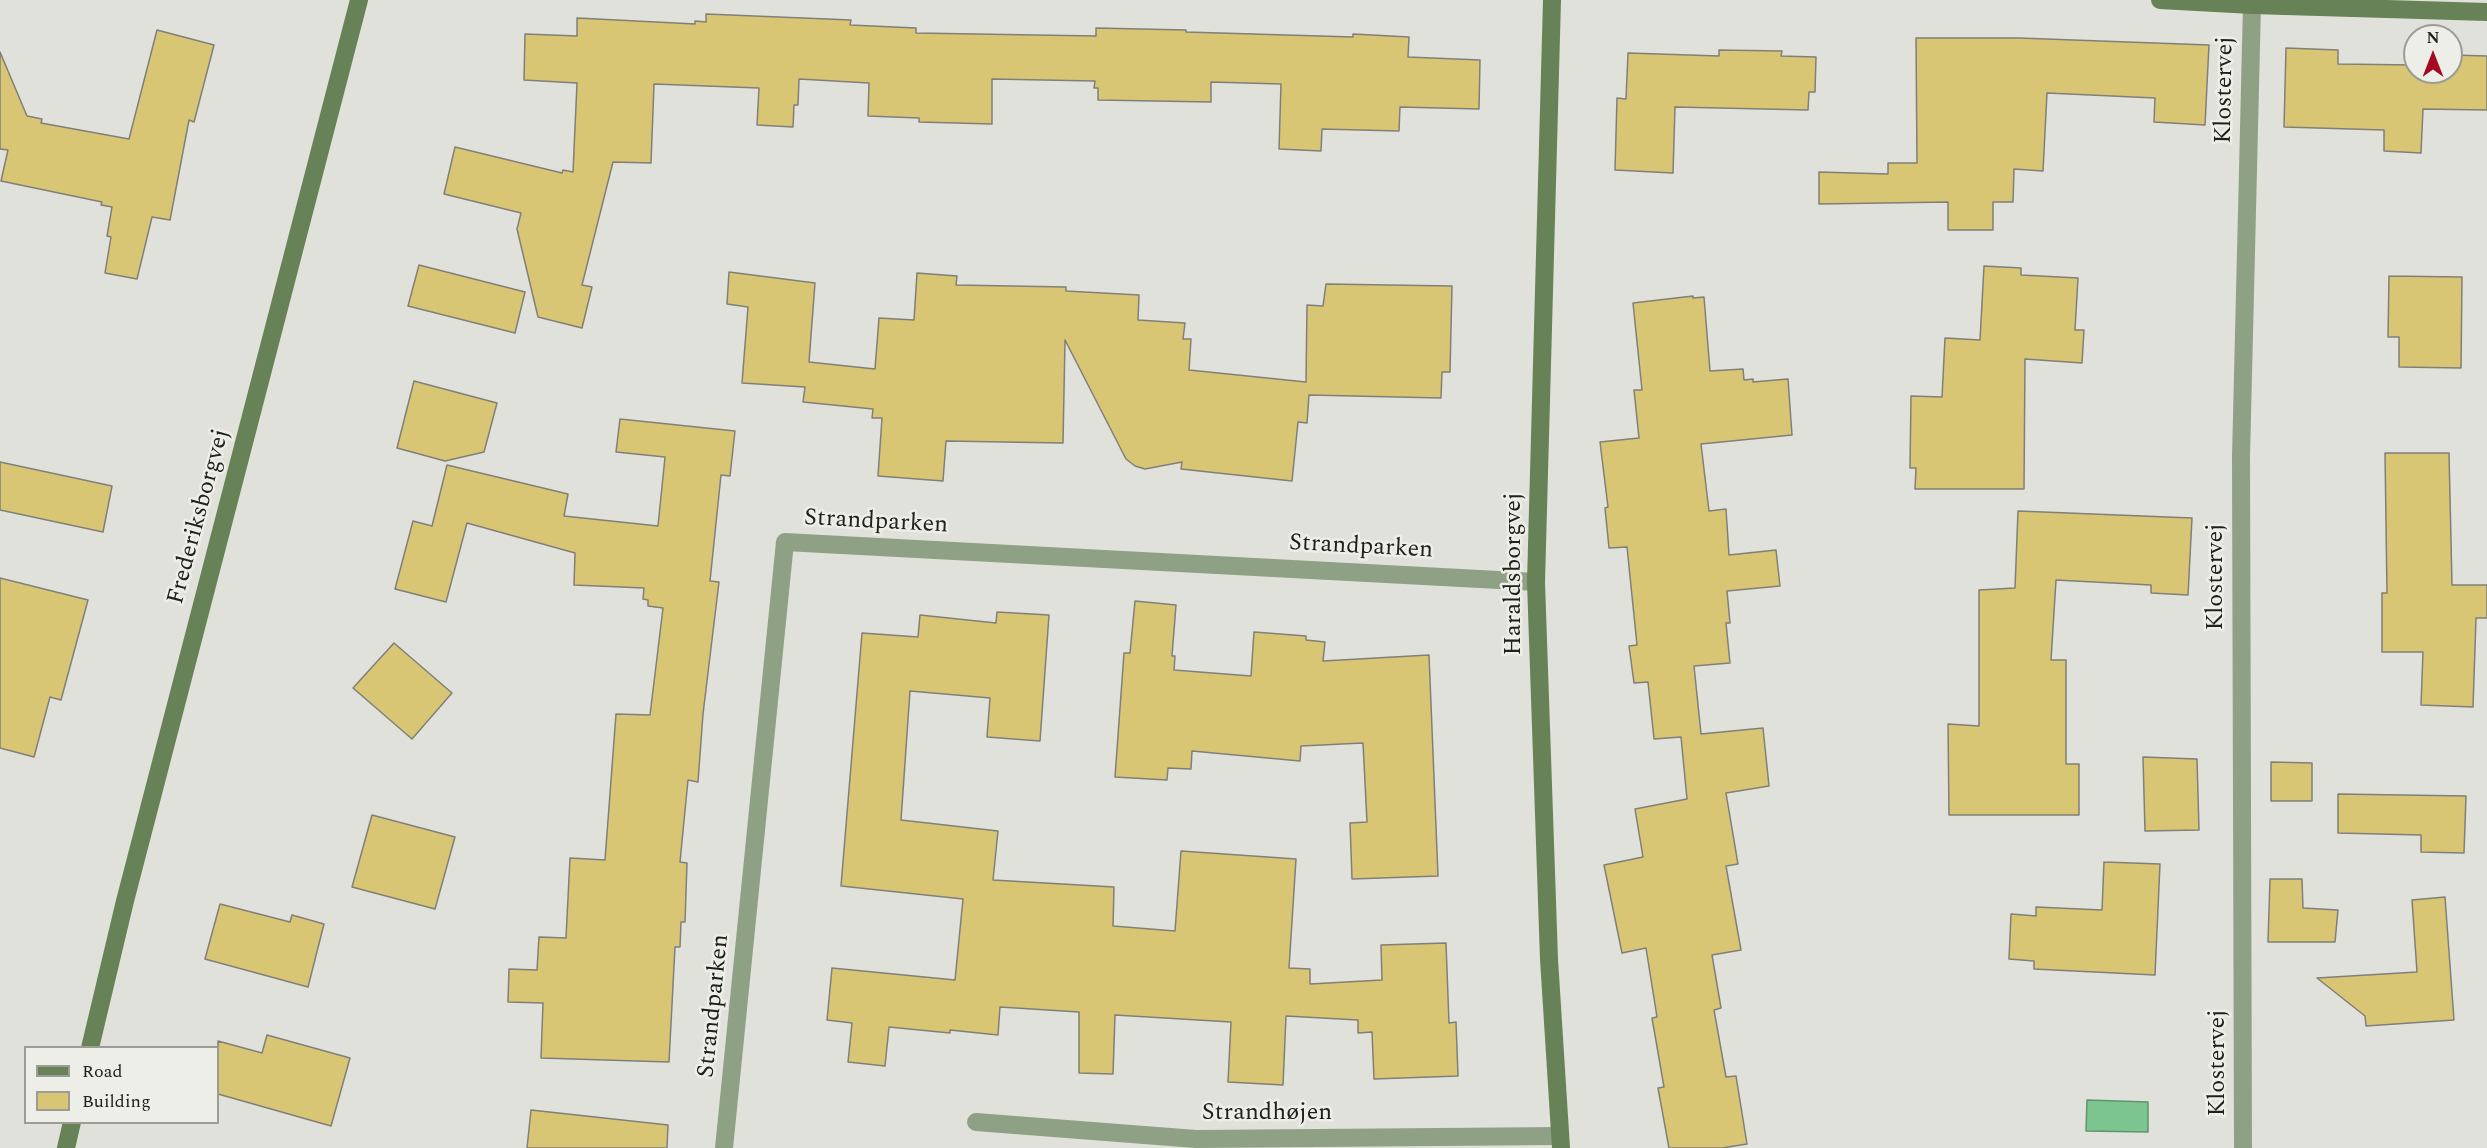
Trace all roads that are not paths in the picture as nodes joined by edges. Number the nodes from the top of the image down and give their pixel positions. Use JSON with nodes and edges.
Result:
{"nodes":[{"id":1,"x":359,"y":0,"type":"edge"},
{"id":2,"x":1552,"y":0,"type":"edge"},
{"id":3,"x":2160,"y":0,"type":"edge"},
{"id":4,"x":2252,"y":5,"type":"junction"},
{"id":5,"x":2487,"y":12,"type":"edge"},
{"id":6,"x":1536,"y":582,"type":"junction"},
{"id":7,"x":90,"y":1046,"type":"edge"},
{"id":8,"x":976,"y":1122,"type":"dead end"},
{"id":9,"x":72,"y":1124,"type":"edge"},
{"id":10,"x":1560,"y":1142,"type":"edge"},
{"id":11,"x":66,"y":1148,"type":"edge"},
{"id":12,"x":724,"y":1148,"type":"edge"},
{"id":13,"x":2244,"y":1148,"type":"edge"}],
"edges":[{"from":1,"to":7,"type":"street","name":"Frederiksborgvej"},
{"from":2,"to":6,"type":"street","name":"Haraldsborgvej"},
{"from":3,"to":4,"type":"street"},
{"from":4,"to":5,"type":"street"},
{"from":4,"to":13,"type":"street","name":"Klostervej"},
{"from":6,"to":10,"type":"street","name":"Haraldsborgvej"},
{"from":6,"to":12,"type":"street","name":"Strandparken"},
{"from":8,"to":10,"type":"street","name":"Strandhøjen"},
{"from":9,"to":11,"type":"street"}]}
